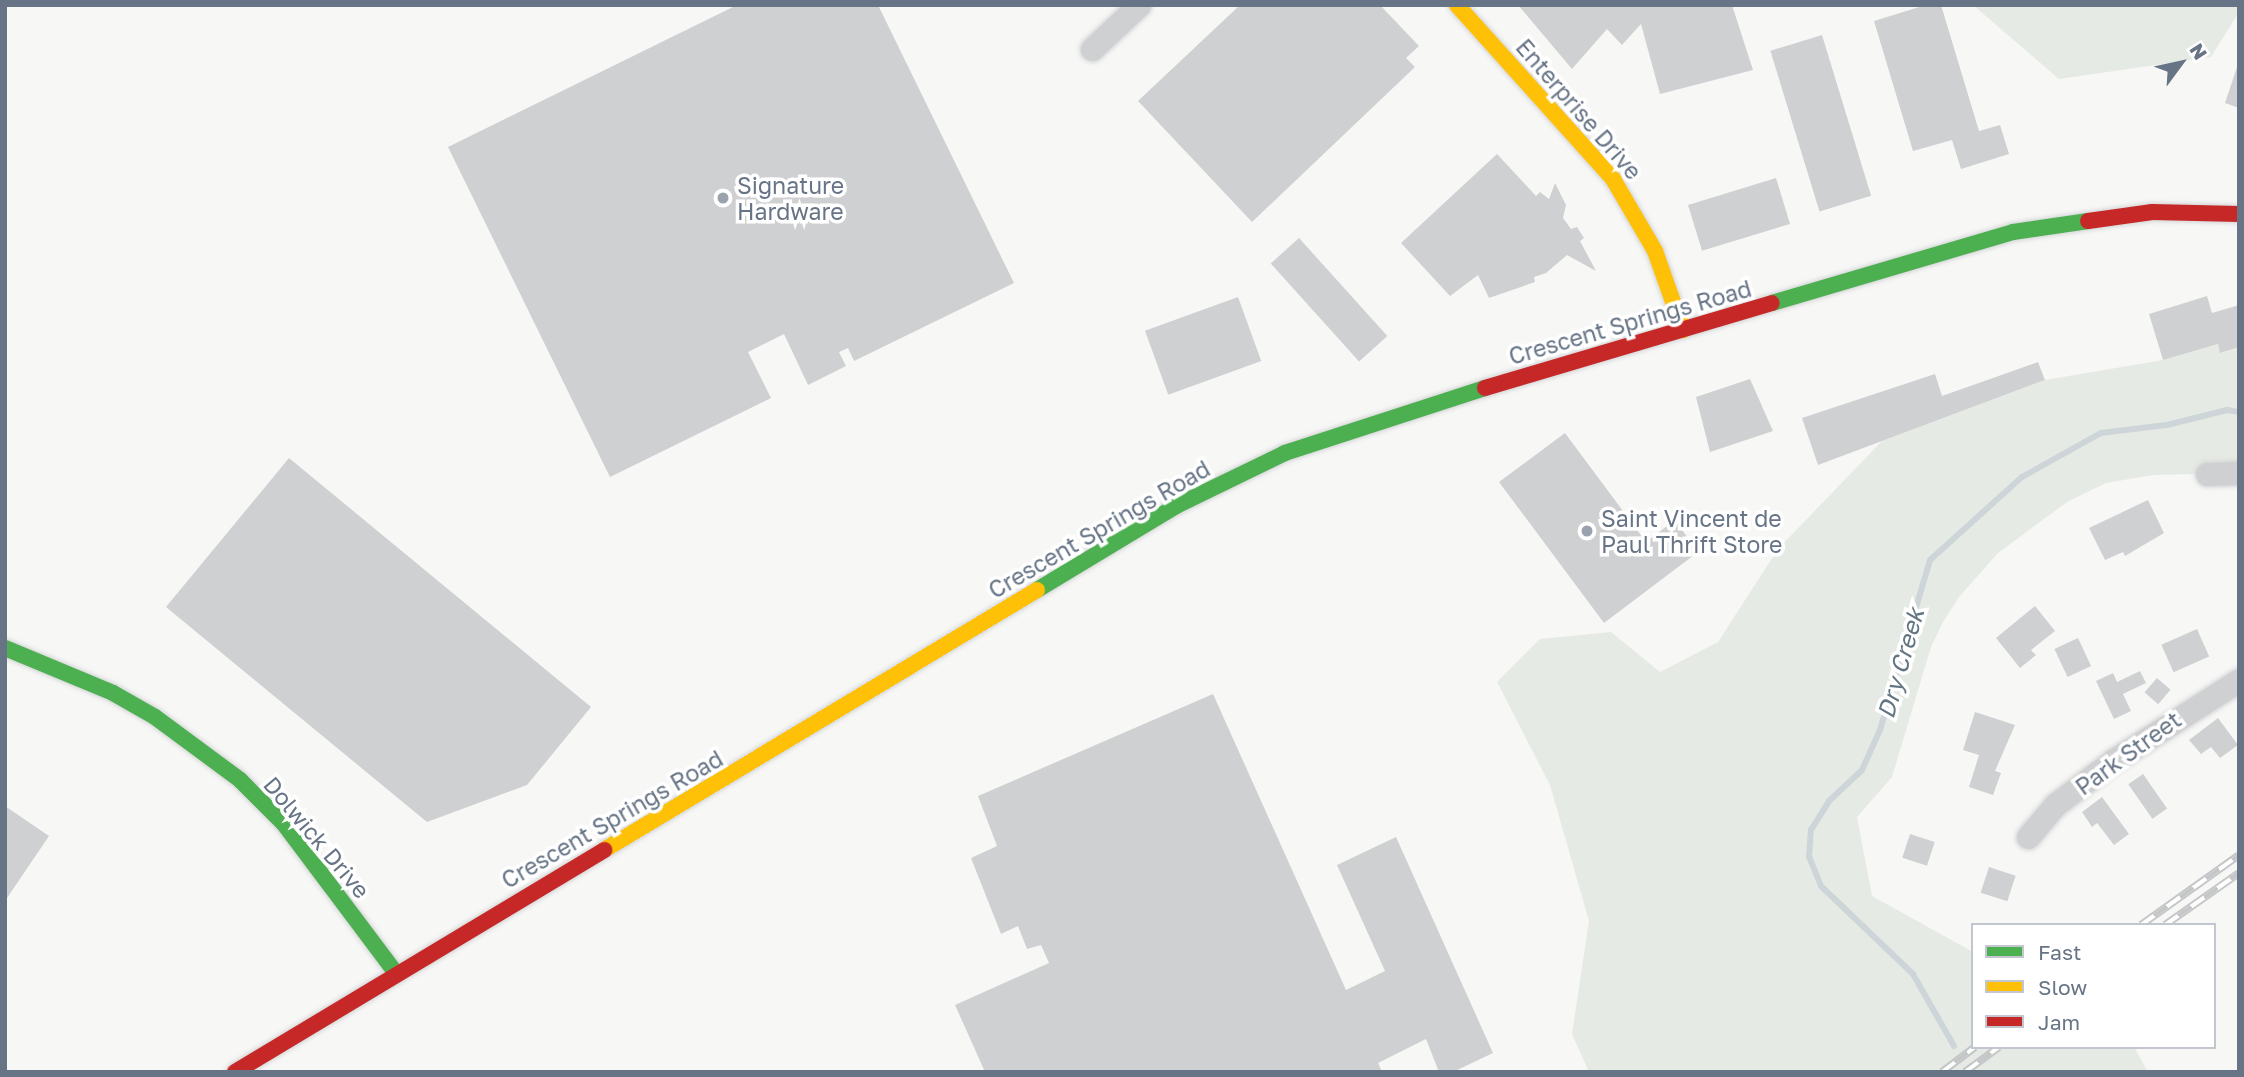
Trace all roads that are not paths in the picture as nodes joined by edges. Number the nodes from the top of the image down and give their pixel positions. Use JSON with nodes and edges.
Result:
{"nodes":[{"id":1,"x":1139,"y":5,"type":"edge"},
{"id":2,"x":1457,"y":5,"type":"edge"},
{"id":3,"x":1092,"y":49,"type":"dead end"},
{"id":4,"x":2239,"y":214,"type":"edge"},
{"id":5,"x":1683,"y":330,"type":"junction"},
{"id":6,"x":2239,"y":473,"type":"edge"},
{"id":7,"x":2207,"y":474,"type":"dead end"},
{"id":8,"x":5,"y":648,"type":"edge"},
{"id":9,"x":2239,"y":680,"type":"edge"},
{"id":10,"x":2028,"y":837,"type":"dead end"},
{"id":11,"x":395,"y":972,"type":"junction"},
{"id":12,"x":235,"y":1072,"type":"edge"}],
"edges":[{"from":1,"to":3,"type":"street"},
{"from":2,"to":5,"type":"main road","name":"Enterprise Drive"},
{"from":4,"to":5,"type":"main road","name":"Crescent Springs Road"},
{"from":5,"to":11,"type":"main road","name":"Crescent Springs Road"},
{"from":6,"to":7,"type":"street"},
{"from":8,"to":11,"type":"main road","name":"Dolwick Drive"},
{"from":9,"to":10,"type":"street","name":"Park Street"},
{"from":11,"to":12,"type":"main road","name":"Crescent Springs Road"}]}
